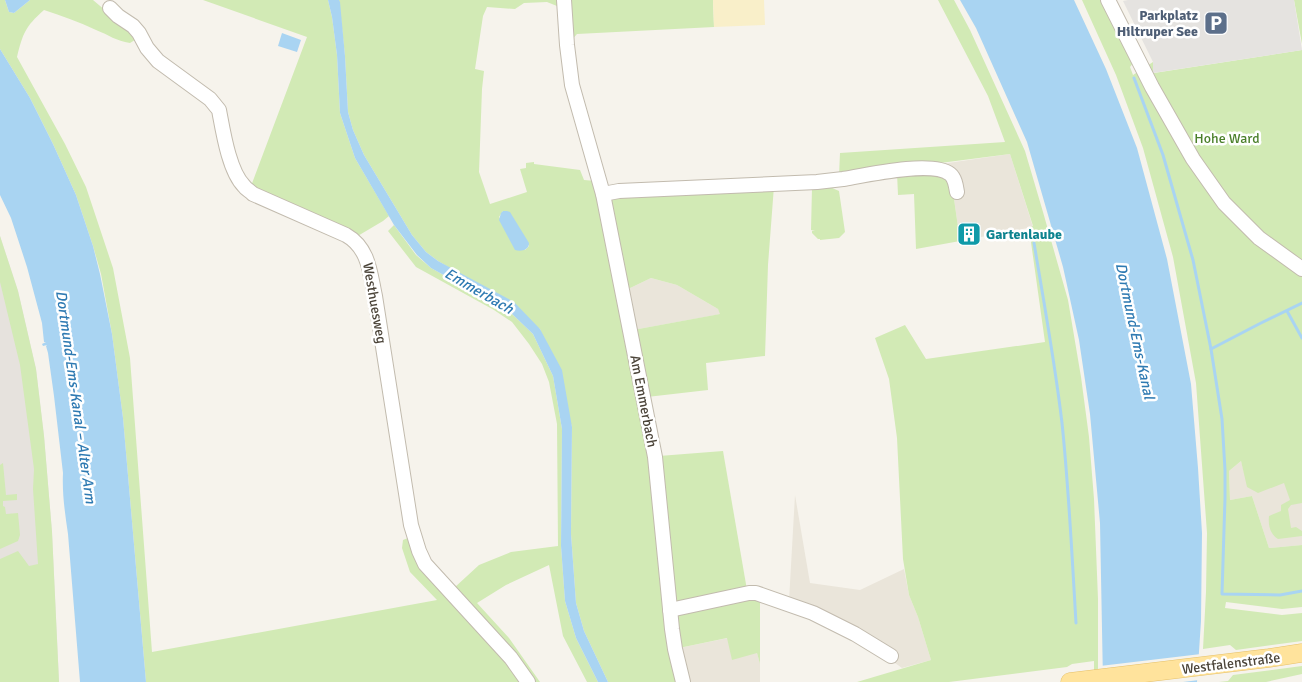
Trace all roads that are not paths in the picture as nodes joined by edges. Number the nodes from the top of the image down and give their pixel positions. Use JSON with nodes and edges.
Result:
{"nodes":[{"id":1,"x":564,"y":0,"type":"edge"},
{"id":2,"x":1108,"y":0,"type":"edge"},
{"id":3,"x":110,"y":8,"type":"dead end"},
{"id":4,"x":956,"y":192,"type":"dead end"},
{"id":5,"x":603,"y":194,"type":"junction"},
{"id":6,"x":1302,"y":269,"type":"edge"},
{"id":7,"x":670,"y":610,"type":"junction"},
{"id":8,"x":1302,"y":653,"type":"edge"},
{"id":9,"x":891,"y":656,"type":"dead end"},
{"id":10,"x":1078,"y":681,"type":"edge"},
{"id":11,"x":528,"y":682,"type":"edge"},
{"id":12,"x":684,"y":682,"type":"edge"}],
"edges":[{"from":1,"to":5,"type":"street","name":"Am Emmerbach"},
{"from":2,"to":6,"type":"street"},
{"from":3,"to":11,"type":"street","name":"Westhuesweg"},
{"from":4,"to":5,"type":"street"},
{"from":5,"to":7,"type":"street","name":"Am Emmerbach"},
{"from":7,"to":9,"type":"street"},
{"from":7,"to":12,"type":"street","name":"Am Emmerbach"},
{"from":8,"to":10,"type":"main road","name":"Westfalenstraße"}]}
